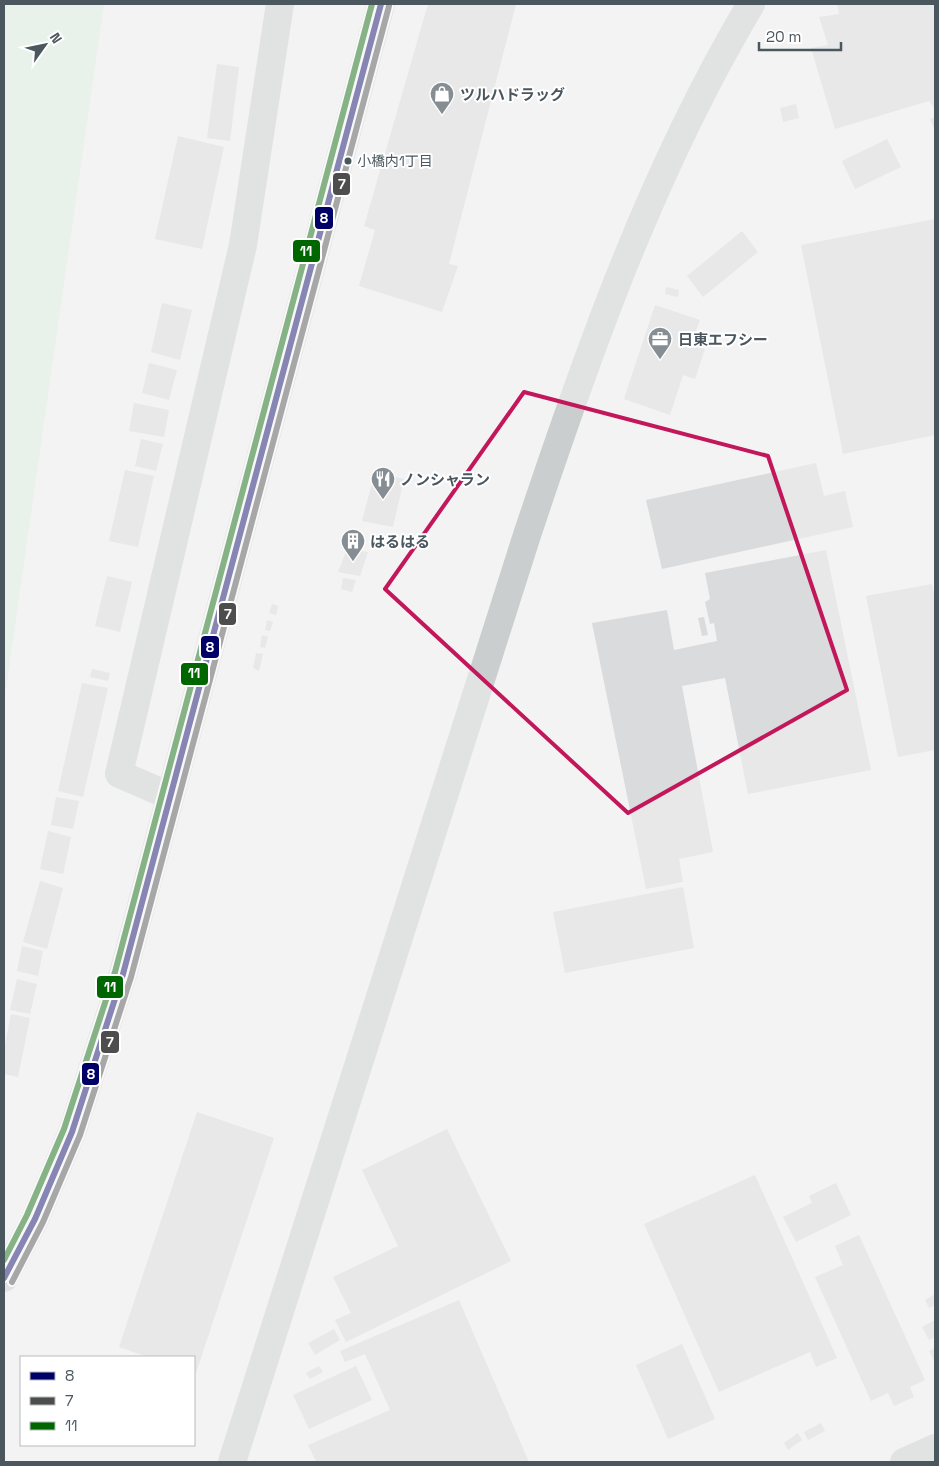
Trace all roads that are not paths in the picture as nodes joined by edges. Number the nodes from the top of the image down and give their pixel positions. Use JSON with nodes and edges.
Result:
{"nodes":[{"id":1,"x":280,"y":4,"type":"edge"},
{"id":2,"x":381,"y":4,"type":"edge"},
{"id":3,"x":751,"y":4,"type":"edge"},
{"id":4,"x":170,"y":796,"type":"junction"},
{"id":5,"x":4,"y":1278,"type":"edge"},
{"id":6,"x":935,"y":1448,"type":"edge"},
{"id":7,"x":232,"y":1462,"type":"edge"},
{"id":8,"x":904,"y":1462,"type":"edge"}],
"edges":[{"from":1,"to":4,"type":"street"},
{"from":2,"to":4,"type":"main road"},
{"from":3,"to":7,"type":"street"},
{"from":4,"to":5,"type":"main road"},
{"from":6,"to":8,"type":"street"}]}
